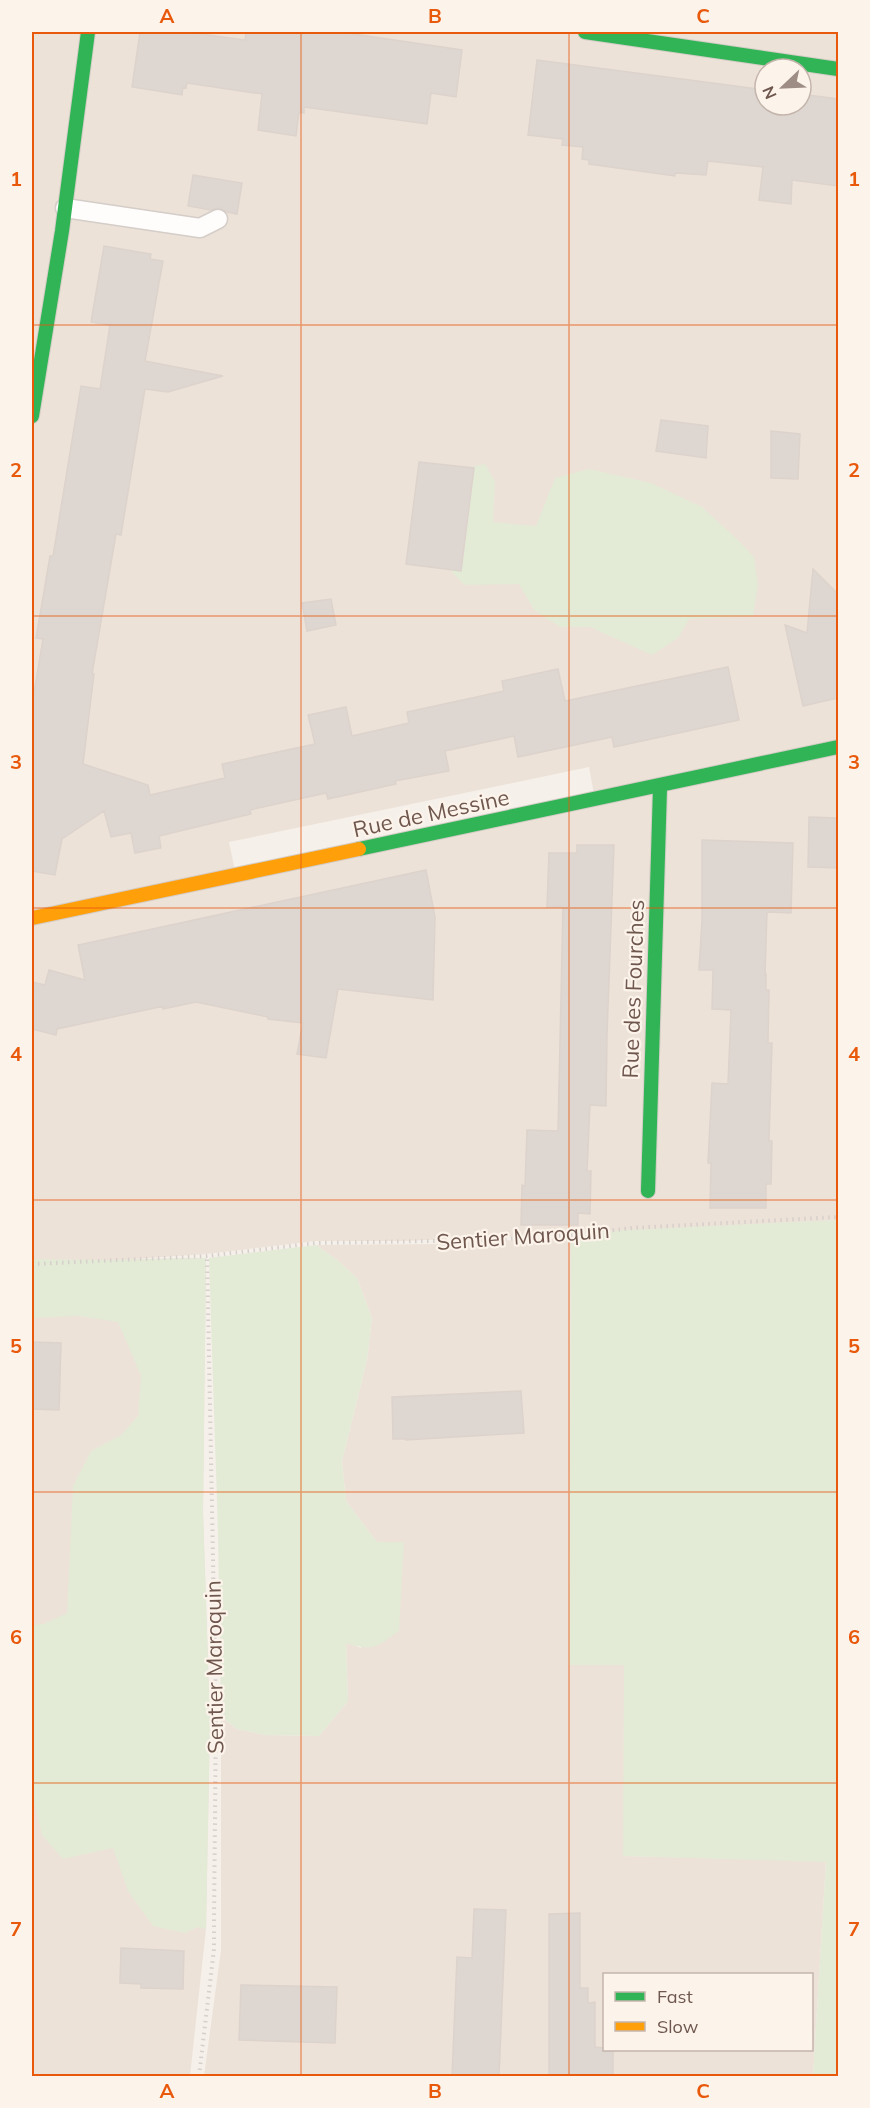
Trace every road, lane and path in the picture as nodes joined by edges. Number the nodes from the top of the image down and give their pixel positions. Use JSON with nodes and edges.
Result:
{"nodes":[{"id":1,"x":88,"y":32,"type":"edge"},
{"id":2,"x":585,"y":32,"type":"edge"},
{"id":3,"x":838,"y":69,"type":"edge"},
{"id":4,"x":65,"y":208,"type":"junction"},
{"id":5,"x":218,"y":219,"type":"dead end"},
{"id":6,"x":32,"y":416,"type":"edge"},
{"id":7,"x":838,"y":747,"type":"edge"},
{"id":8,"x":660,"y":788,"type":"junction"},
{"id":9,"x":32,"y":918,"type":"edge"},
{"id":10,"x":648,"y":1191,"type":"dead end"},
{"id":11,"x":838,"y":1217,"type":"edge"},
{"id":12,"x":207,"y":1256,"type":"junction"},
{"id":13,"x":32,"y":1264,"type":"edge"},
{"id":14,"x":199,"y":2076,"type":"edge"}],
"edges":[{"from":1,"to":4,"type":"street"},
{"from":2,"to":3,"type":"street"},
{"from":4,"to":5,"type":"lane"},
{"from":4,"to":6,"type":"street"},
{"from":7,"to":8,"type":"street","name":"Rue de Messine"},
{"from":8,"to":9,"type":"street","name":"Rue de Messine"},
{"from":8,"to":10,"type":"street","name":"Rue des Fourches"},
{"from":11,"to":12,"type":"path","name":"Sentier Maroquin"},
{"from":12,"to":13,"type":"path","name":"Sentier Maroquin"},
{"from":12,"to":14,"type":"path","name":"Sentier Maroquin"}]}
